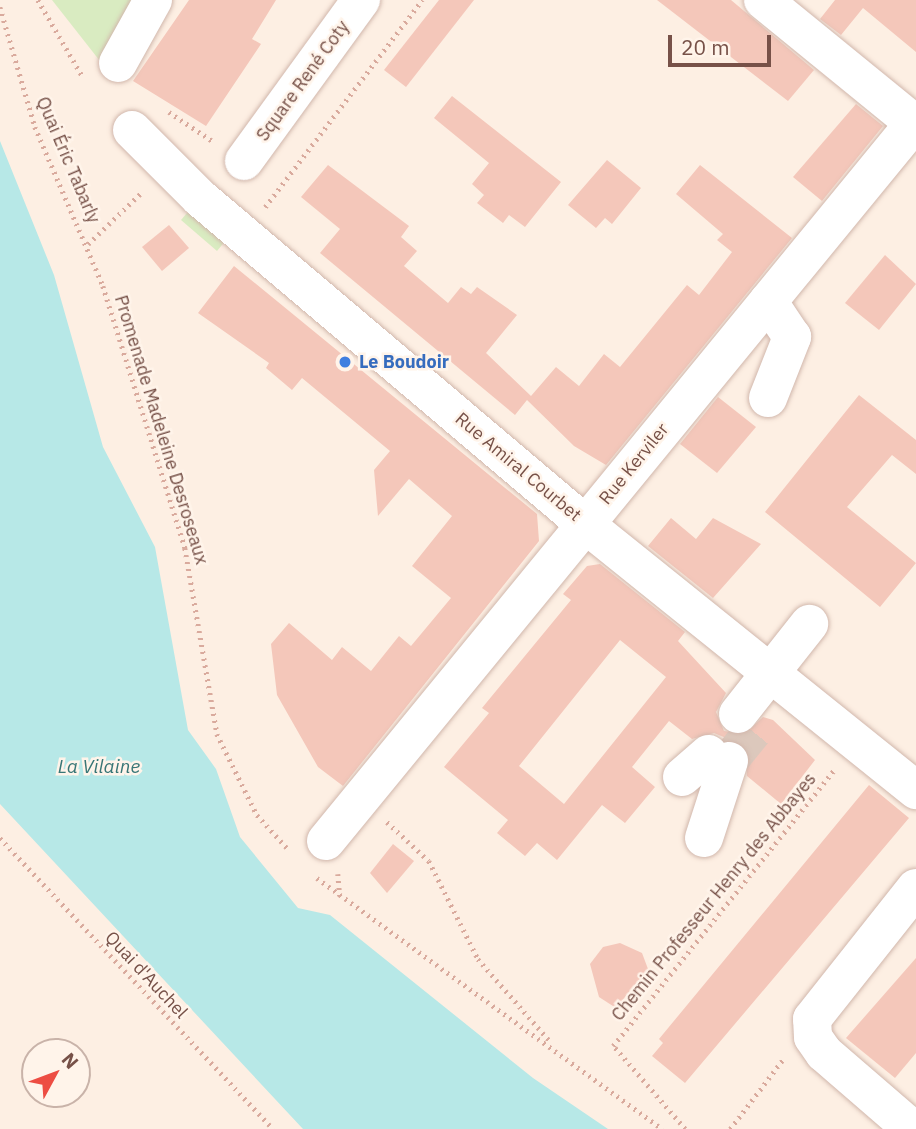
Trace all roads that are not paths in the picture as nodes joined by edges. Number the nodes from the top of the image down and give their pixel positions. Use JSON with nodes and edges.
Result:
{"nodes":[{"id":1,"x":153,"y":0,"type":"edge"},
{"id":2,"x":361,"y":0,"type":"edge"},
{"id":3,"x":763,"y":0,"type":"edge"},
{"id":4,"x":118,"y":63,"type":"dead end"},
{"id":5,"x":145,"y":118,"type":"road end"},
{"id":6,"x":915,"y":122,"type":"edge"},
{"id":7,"x":244,"y":161,"type":"road end"},
{"id":8,"x":768,"y":301,"type":"junction"},
{"id":9,"x":768,"y":398,"type":"dead end"},
{"id":10,"x":585,"y":524,"type":"junction"},
{"id":11,"x":809,"y":624,"type":"dead end"},
{"id":12,"x":764,"y":699,"type":"junction"},
{"id":13,"x":706,"y":764,"type":"tunnel mouth"},
{"id":14,"x":916,"y":790,"type":"edge"},
{"id":15,"x":704,"y":838,"type":"dead end"},
{"id":16,"x":317,"y":861,"type":"road end"},
{"id":17,"x":912,"y":892,"type":"edge"},
{"id":18,"x":912,"y":1129,"type":"edge"}],
"edges":[{"from":1,"to":4,"type":"street"},
{"from":2,"to":7,"type":"street","name":"Square René Coty"},
{"from":3,"to":6,"type":"street"},
{"from":5,"to":10,"type":"street","name":"Rue Amiral Courbet"},
{"from":6,"to":8,"type":"street","name":"Rue Kerviler"},
{"from":8,"to":9,"type":"street"},
{"from":8,"to":10,"type":"street","name":"Rue Kerviler"},
{"from":10,"to":12,"type":"street","name":"Rue Amiral Courbet"},
{"from":10,"to":16,"type":"street","name":"Rue Kerviler"},
{"from":11,"to":12,"type":"street"},
{"from":12,"to":14,"type":"street","name":"Rue Amiral Courbet"},
{"from":13,"to":15,"type":"street"},
{"from":17,"to":18,"type":"street"}]}
